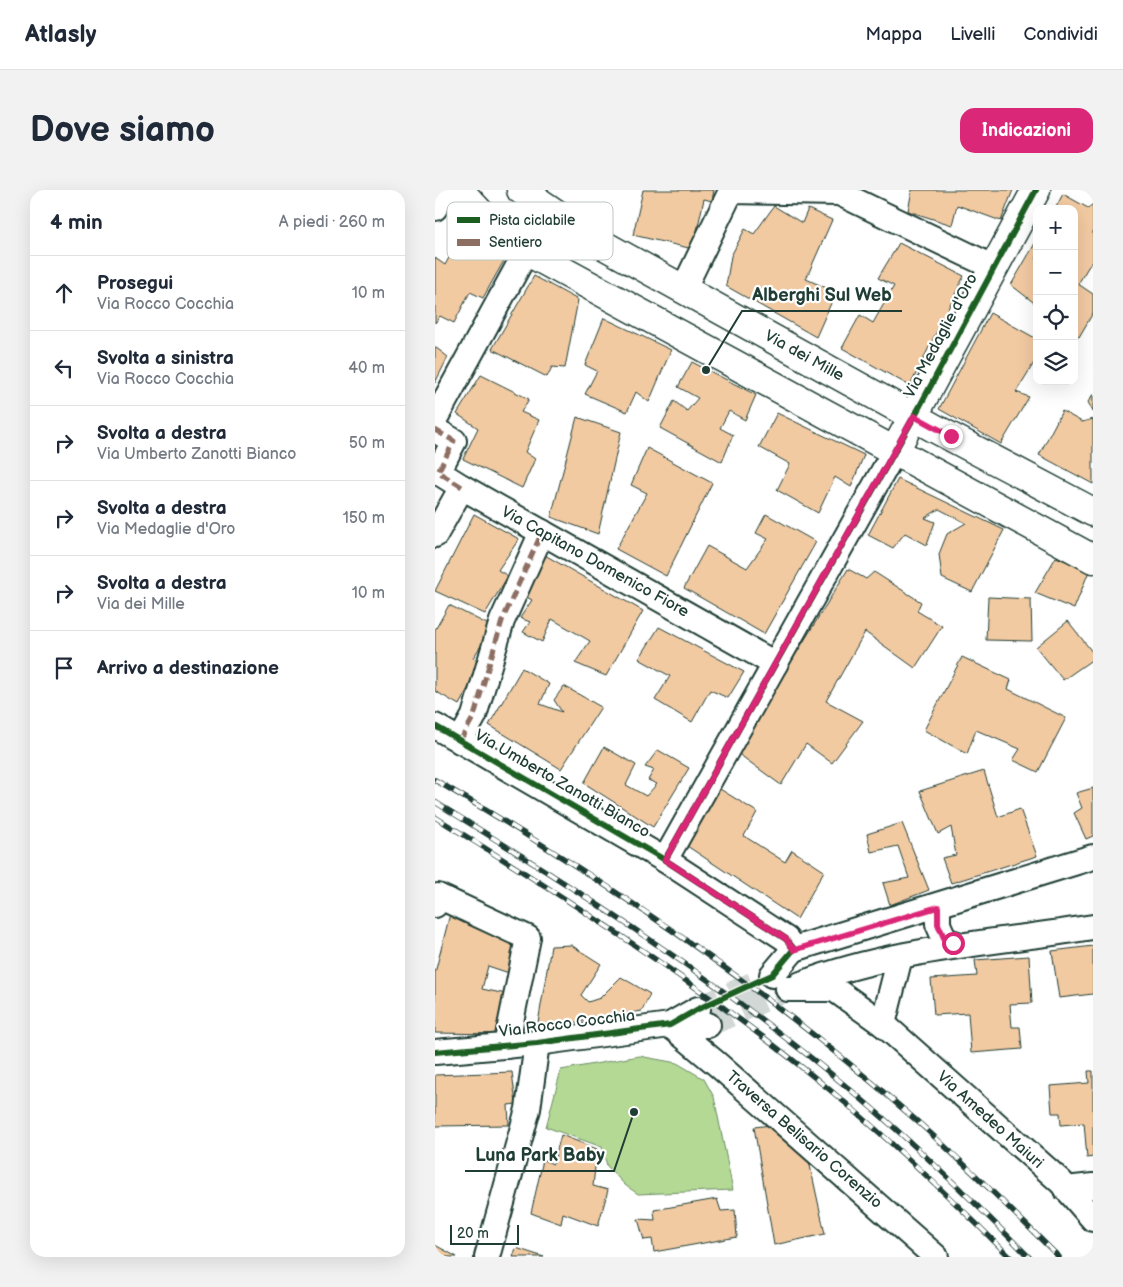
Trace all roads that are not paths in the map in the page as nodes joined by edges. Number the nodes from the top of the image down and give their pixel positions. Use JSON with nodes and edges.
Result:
{"nodes":[{"id":1,"x":444,"y":190,"type":"edge"},
{"id":2,"x":459,"y":190,"type":"edge"},
{"id":3,"x":521,"y":190,"type":"edge"},
{"id":4,"x":1036,"y":190,"type":"edge"},
{"id":5,"x":470,"y":202,"type":"edge"},
{"id":6,"x":539,"y":202,"type":"edge"},
{"id":7,"x":435,"y":208,"type":"edge"},
{"id":8,"x":613,"y":251,"type":"edge"},
{"id":9,"x":522,"y":260,"type":"edge"},
{"id":10,"x":545,"y":260,"type":"edge"},
{"id":11,"x":993,"y":266,"type":"junction"},
{"id":12,"x":683,"y":290,"type":"junction"},
{"id":13,"x":914,"y":416,"type":"junction"},
{"id":14,"x":435,"y":418,"type":"edge"},
{"id":15,"x":435,"y":430,"type":"edge"},
{"id":16,"x":894,"y":452,"type":"junction"},
{"id":17,"x":462,"y":487,"type":"junction"},
{"id":18,"x":1093,"y":512,"type":"edge"},
{"id":19,"x":542,"y":532,"type":"junction"},
{"id":20,"x":435,"y":535,"type":"edge"},
{"id":21,"x":1093,"y":559,"type":"edge"},
{"id":22,"x":775,"y":664,"type":"junction"},
{"id":23,"x":435,"y":726,"type":"edge"},
{"id":24,"x":460,"y":741,"type":"junction"},
{"id":25,"x":1093,"y":857,"type":"edge"},
{"id":26,"x":665,"y":860,"type":"junction"},
{"id":27,"x":435,"y":905,"type":"edge"},
{"id":28,"x":938,"y":907,"type":"junction"},
{"id":29,"x":1093,"y":927,"type":"edge"},
{"id":30,"x":961,"y":945,"type":"junction"},
{"id":31,"x":794,"y":950,"type":"junction"},
{"id":32,"x":900,"y":957,"type":"junction"},
{"id":33,"x":780,"y":982,"type":"junction"},
{"id":34,"x":703,"y":1017,"type":"tunnel mouth"},
{"id":35,"x":883,"y":1024,"type":"junction"},
{"id":36,"x":670,"y":1025,"type":"junction"},
{"id":37,"x":537,"y":1044,"type":"junction"},
{"id":38,"x":506,"y":1046,"type":"junction"},
{"id":39,"x":435,"y":1052,"type":"edge"},
{"id":40,"x":1093,"y":1186,"type":"edge"},
{"id":41,"x":1066,"y":1189,"type":"junction"},
{"id":42,"x":1093,"y":1219,"type":"edge"},
{"id":43,"x":487,"y":1257,"type":"edge"},
{"id":44,"x":936,"y":1257,"type":"edge"}],
"edges":[{"from":1,"to":7,"type":"street"},
{"from":2,"to":5,"type":"street"},
{"from":3,"to":6,"type":"street","name":"Via dei Mille"},
{"from":4,"to":11,"type":"street","name":"Via Medaglie d'Oro"},
{"from":8,"to":12,"type":"street","name":"Via dei Mille"},
{"from":9,"to":14,"type":"street"},
{"from":10,"to":16,"type":"street"},
{"from":11,"to":12,"type":"street"},
{"from":11,"to":13,"type":"street","name":"Via Medaglie d'Oro"},
{"from":12,"to":13,"type":"street","name":"Via dei Mille"},
{"from":13,"to":16,"type":"street","name":"Via Medaglie d'Oro"},
{"from":13,"to":18,"type":"street","name":"Via dei Mille"},
{"from":15,"to":17,"type":"street","name":"Via Capitano Domenico Fiore"},
{"from":16,"to":21,"type":"street"},
{"from":16,"to":22,"type":"street","name":"Via Medaglie d'Oro"},
{"from":17,"to":19,"type":"street","name":"Via Capitano Domenico Fiore"},
{"from":17,"to":20,"type":"street"},
{"from":19,"to":22,"type":"street","name":"Via Capitano Domenico Fiore"},
{"from":19,"to":24,"type":"street"},
{"from":22,"to":26,"type":"street","name":"Via Medaglie d'Oro"},
{"from":23,"to":24,"type":"street","name":"Via Umberto Zanotti Bianco"},
{"from":24,"to":26,"type":"street","name":"Via Umberto Zanotti Bianco"},
{"from":25,"to":28,"type":"street"},
{"from":26,"to":31,"type":"street","name":"Via Umberto Zanotti Bianco"},
{"from":27,"to":38,"type":"street"},
{"from":28,"to":30,"type":"street"},
{"from":28,"to":31,"type":"street"},
{"from":29,"to":30,"type":"street"},
{"from":30,"to":32,"type":"street"},
{"from":31,"to":33,"type":"street"},
{"from":32,"to":33,"type":"street"},
{"from":32,"to":35,"type":"street"},
{"from":33,"to":35,"type":"street","name":"Via Amedeo Maiuri"},
{"from":34,"to":36,"type":"street","name":"Via Rocco Cocchia"},
{"from":35,"to":41,"type":"street","name":"Via Amedeo Maiuri"},
{"from":36,"to":37,"type":"street","name":"Via Rocco Cocchia"},
{"from":36,"to":44,"type":"street","name":"Traversa Belisario Corenzio"},
{"from":37,"to":38,"type":"street","name":"Via Rocco Cocchia"},
{"from":37,"to":43,"type":"street"},
{"from":38,"to":39,"type":"street","name":"Via Rocco Cocchia"},
{"from":40,"to":41,"type":"street"},
{"from":41,"to":42,"type":"street","name":"Via Amedeo Maiuri"}]}
